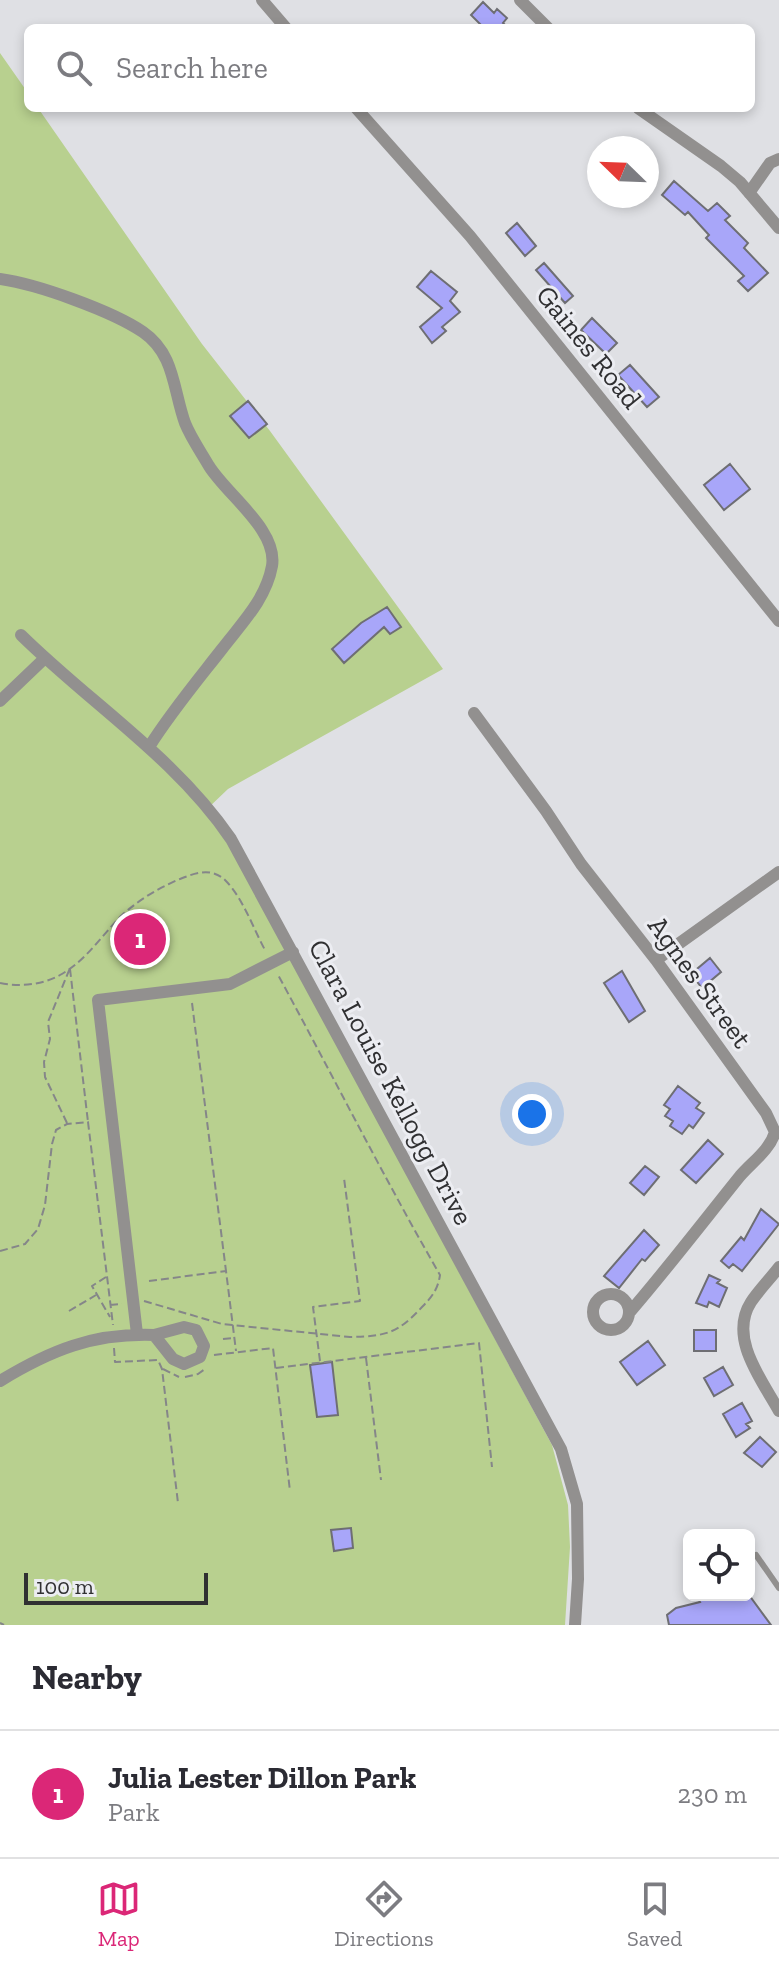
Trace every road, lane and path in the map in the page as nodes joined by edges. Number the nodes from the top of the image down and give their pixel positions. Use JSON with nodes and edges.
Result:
{"nodes":[{"id":1,"x":262,"y":0,"type":"edge"},
{"id":2,"x":520,"y":0,"type":"edge"},
{"id":3,"x":283,"y":24,"type":"edge"},
{"id":4,"x":544,"y":24,"type":"edge"},
{"id":5,"x":360,"y":112,"type":"edge"},
{"id":6,"x":644,"y":112,"type":"edge"},
{"id":7,"x":779,"y":159,"type":"edge"},
{"id":8,"x":749,"y":193,"type":"junction"},
{"id":9,"x":779,"y":228,"type":"edge"},
{"id":10,"x":0,"y":279,"type":"edge"},
{"id":11,"x":779,"y":621,"type":"edge"},
{"id":12,"x":21,"y":635,"type":"dead end"},
{"id":13,"x":45,"y":658,"type":"junction"},
{"id":14,"x":0,"y":701,"type":"edge"},
{"id":15,"x":474,"y":713,"type":"dead end"},
{"id":16,"x":149,"y":747,"type":"junction"},
{"id":17,"x":779,"y":872,"type":"edge"},
{"id":18,"x":293,"y":952,"type":"junction"},
{"id":19,"x":656,"y":960,"type":"junction"},
{"id":20,"x":272,"y":963,"type":"junction"},
{"id":21,"x":70,"y":968,"type":"junction"},
{"id":22,"x":0,"y":983,"type":"edge"},
{"id":23,"x":192,"y":1001,"type":"dead end"},
{"id":24,"x":89,"y":1084,"type":"dead end"},
{"id":25,"x":84,"y":1085,"type":"junction"},
{"id":26,"x":203,"y":1088,"type":"junction"},
{"id":27,"x":197,"y":1089,"type":"dead end"},
{"id":28,"x":91,"y":1102,"type":"dead end"},
{"id":29,"x":86,"y":1103,"type":"junction"},
{"id":30,"x":88,"y":1122,"type":"junction"},
{"id":31,"x":67,"y":1124,"type":"junction"},
{"id":32,"x":776,"y":1140,"type":"edge"},
{"id":33,"x":204,"y":1149,"type":"dead end"},
{"id":34,"x":211,"y":1149,"type":"junction"},
{"id":35,"x":99,"y":1163,"type":"dead end"},
{"id":36,"x":93,"y":1164,"type":"junction"},
{"id":37,"x":344,"y":1178,"type":"dead end"},
{"id":38,"x":0,"y":1251,"type":"edge"},
{"id":39,"x":779,"y":1267,"type":"edge"},
{"id":40,"x":226,"y":1271,"type":"junction"},
{"id":41,"x":107,"y":1276,"type":"junction"},
{"id":42,"x":149,"y":1281,"type":"dead end"},
{"id":43,"x":97,"y":1294,"type":"junction"},
{"id":44,"x":133,"y":1303,"type":"junction"},
{"id":45,"x":110,"y":1305,"type":"junction"},
{"id":46,"x":69,"y":1311,"type":"dead end"},
{"id":47,"x":629,"y":1313,"type":"dead end"},
{"id":48,"x":112,"y":1320,"type":"junction"},
{"id":49,"x":233,"y":1325,"type":"junction"},
{"id":50,"x":137,"y":1334,"type":"junction"},
{"id":51,"x":317,"y":1334,"type":"junction"},
{"id":52,"x":154,"y":1335,"type":"dead end"},
{"id":53,"x":113,"y":1336,"type":"junction"},
{"id":54,"x":234,"y":1338,"type":"junction"},
{"id":55,"x":223,"y":1339,"type":"dead end"},
{"id":56,"x":237,"y":1353,"type":"junction"},
{"id":57,"x":366,"y":1357,"type":"junction"},
{"id":58,"x":211,"y":1361,"type":"dead end"},
{"id":59,"x":320,"y":1362,"type":"junction"},
{"id":60,"x":207,"y":1368,"type":"dead end"},
{"id":61,"x":276,"y":1368,"type":"junction"},
{"id":62,"x":162,"y":1369,"type":"junction"},
{"id":63,"x":0,"y":1381,"type":"edge"},
{"id":64,"x":779,"y":1411,"type":"edge"},
{"id":65,"x":492,"y":1467,"type":"dead end"},
{"id":66,"x":381,"y":1480,"type":"dead end"},
{"id":67,"x":290,"y":1491,"type":"dead end"},
{"id":68,"x":178,"y":1503,"type":"dead end"},
{"id":69,"x":756,"y":1555,"type":"dead end"},
{"id":70,"x":779,"y":1588,"type":"edge"},
{"id":71,"x":575,"y":1625,"type":"edge"}],
"edges":[{"from":1,"to":3,"type":"street"},
{"from":2,"to":4,"type":"street"},
{"from":5,"to":11,"type":"street","name":"Gaines Road"},
{"from":6,"to":8,"type":"street"},
{"from":7,"to":8,"type":"street"},
{"from":8,"to":9,"type":"street"},
{"from":10,"to":16,"type":"street"},
{"from":12,"to":13,"type":"street","name":"Clara Louise Kellogg Drive"},
{"from":13,"to":14,"type":"street"},
{"from":13,"to":16,"type":"street","name":"Clara Louise Kellogg Drive"},
{"from":15,"to":19,"type":"street","name":"Agnes Street"},
{"from":16,"to":18,"type":"street","name":"Clara Louise Kellogg Drive"},
{"from":17,"to":19,"type":"street"},
{"from":18,"to":20,"type":"street"},
{"from":18,"to":71,"type":"street","name":"Clara Louise Kellogg Drive"},
{"from":19,"to":32,"type":"street","name":"Agnes Street"},
{"from":20,"to":21,"type":"path"},
{"from":20,"to":44,"type":"street"},
{"from":20,"to":51,"type":"path"},
{"from":21,"to":22,"type":"path"},
{"from":21,"to":25,"type":"path"},
{"from":21,"to":31,"type":"path"},
{"from":23,"to":26,"type":"path"},
{"from":24,"to":25,"type":"path"},
{"from":25,"to":29,"type":"path"},
{"from":26,"to":27,"type":"path"},
{"from":26,"to":34,"type":"path"},
{"from":28,"to":29,"type":"path"},
{"from":29,"to":30,"type":"path"},
{"from":30,"to":31,"type":"path"},
{"from":30,"to":36,"type":"path"},
{"from":31,"to":38,"type":"path"},
{"from":32,"to":47,"type":"street","name":"Agnes Street"},
{"from":33,"to":34,"type":"path"},
{"from":34,"to":40,"type":"path"},
{"from":35,"to":36,"type":"path"},
{"from":36,"to":41,"type":"path"},
{"from":37,"to":51,"type":"path"},
{"from":39,"to":64,"type":"street"},
{"from":40,"to":42,"type":"path"},
{"from":40,"to":49,"type":"path"},
{"from":41,"to":43,"type":"path"},
{"from":41,"to":45,"type":"path"},
{"from":43,"to":46,"type":"path"},
{"from":43,"to":48,"type":"path"},
{"from":44,"to":45,"type":"path"},
{"from":44,"to":49,"type":"path"},
{"from":44,"to":50,"type":"street"},
{"from":45,"to":48,"type":"path"},
{"from":48,"to":53,"type":"path"},
{"from":49,"to":51,"type":"path"},
{"from":49,"to":54,"type":"path"},
{"from":50,"to":52,"type":"street"},
{"from":50,"to":53,"type":"street"},
{"from":51,"to":59,"type":"path"},
{"from":53,"to":62,"type":"path"},
{"from":53,"to":63,"type":"street"},
{"from":54,"to":55,"type":"path"},
{"from":54,"to":56,"type":"path"},
{"from":56,"to":58,"type":"path"},
{"from":56,"to":61,"type":"path"},
{"from":57,"to":59,"type":"path"},
{"from":57,"to":65,"type":"path"},
{"from":57,"to":66,"type":"path"},
{"from":59,"to":61,"type":"path"},
{"from":60,"to":62,"type":"path"},
{"from":61,"to":67,"type":"path"},
{"from":62,"to":68,"type":"path"},
{"from":69,"to":70,"type":"lane"}]}
